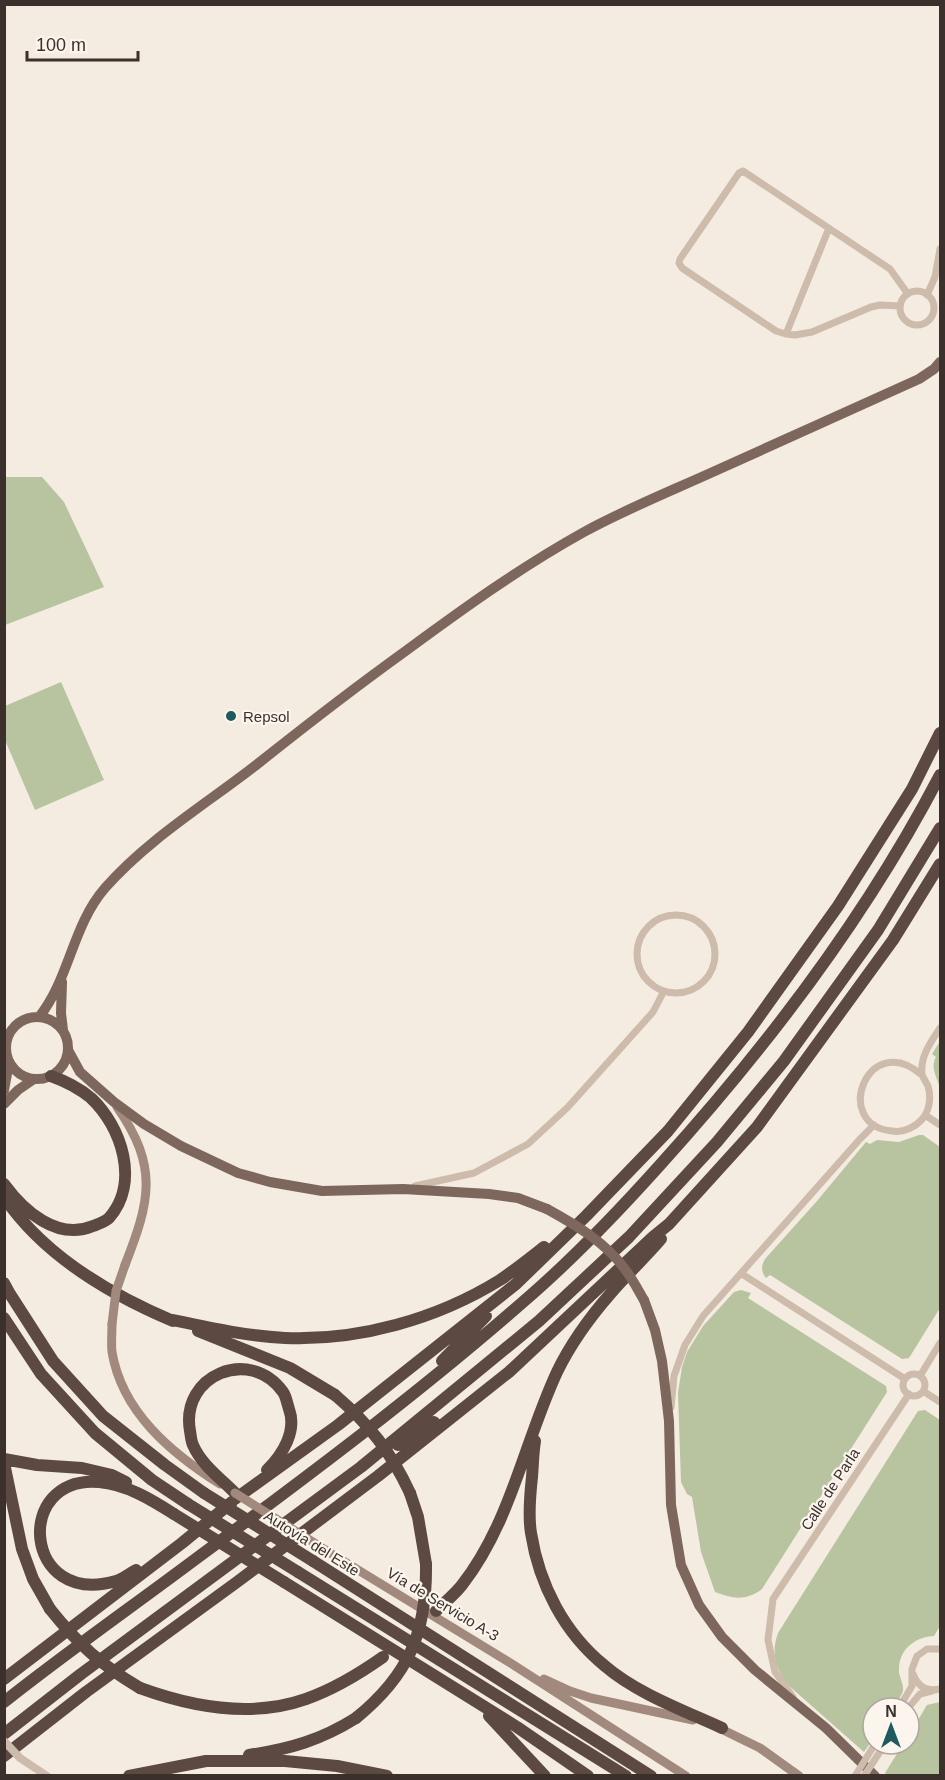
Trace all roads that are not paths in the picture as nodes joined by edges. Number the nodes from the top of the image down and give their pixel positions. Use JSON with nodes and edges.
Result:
{"nodes":[{"id":1,"x":829,"y":228,"type":"junction"},
{"id":2,"x":940,"y":249,"type":"edge"},
{"id":3,"x":908,"y":294,"type":"junction"},
{"id":4,"x":927,"y":295,"type":"junction"},
{"id":5,"x":937,"y":302,"type":"edge"},
{"id":6,"x":900,"y":306,"type":"junction"},
{"id":7,"x":786,"y":334,"type":"junction"},
{"id":8,"x":940,"y":362,"type":"edge"},
{"id":9,"x":940,"y":721,"type":"edge"},
{"id":10,"x":940,"y":735,"type":"edge"},
{"id":11,"x":940,"y":775,"type":"edge"},
{"id":12,"x":940,"y":828,"type":"edge"},
{"id":13,"x":880,"y":841,"type":"junction"},
{"id":14,"x":940,"y":864,"type":"edge"},
{"id":15,"x":64,"y":973,"type":"junction"},
{"id":16,"x":664,"y":991,"type":"junction"},
{"id":17,"x":39,"y":1017,"type":"junction"},
{"id":18,"x":940,"y":1028,"type":"edge"},
{"id":19,"x":63,"y":1030,"type":"junction"},
{"id":20,"x":68,"y":1050,"type":"junction"},
{"id":21,"x":9,"y":1063,"type":"junction"},
{"id":22,"x":922,"y":1075,"type":"junction"},
{"id":23,"x":51,"y":1076,"type":"junction"},
{"id":24,"x":34,"y":1079,"type":"junction"},
{"id":25,"x":4,"y":1090,"type":"edge"},
{"id":26,"x":114,"y":1102,"type":"junction"},
{"id":27,"x":4,"y":1104,"type":"edge"},
{"id":28,"x":925,"y":1115,"type":"junction"},
{"id":29,"x":874,"y":1125,"type":"junction"},
{"id":30,"x":940,"y":1125,"type":"edge"},
{"id":31,"x":4,"y":1184,"type":"edge"},
{"id":32,"x":403,"y":1189,"type":"junction"},
{"id":33,"x":4,"y":1197,"type":"edge"},
{"id":34,"x":586,"y":1216,"type":"junction"},
{"id":35,"x":669,"y":1224,"type":"junction"},
{"id":36,"x":742,"y":1274,"type":"junction"},
{"id":37,"x":4,"y":1283,"type":"edge"},
{"id":38,"x":516,"y":1284,"type":"junction"},
{"id":39,"x":4,"y":1318,"type":"edge"},
{"id":40,"x":168,"y":1318,"type":"junction"},
{"id":41,"x":940,"y":1343,"type":"edge"},
{"id":42,"x":509,"y":1372,"type":"junction"},
{"id":43,"x":920,"y":1376,"type":"junction"},
{"id":44,"x":905,"y":1380,"type":"junction"},
{"id":45,"x":923,"y":1391,"type":"junction"},
{"id":46,"x":909,"y":1394,"type":"junction"},
{"id":47,"x":940,"y":1402,"type":"edge"},
{"id":48,"x":541,"y":1413,"type":"junction"},
{"id":49,"x":669,"y":1421,"type":"junction"},
{"id":50,"x":349,"y":1444,"type":"junction"},
{"id":51,"x":4,"y":1461,"type":"edge"},
{"id":52,"x":361,"y":1467,"type":"junction"},
{"id":53,"x":235,"y":1496,"type":"junction"},
{"id":54,"x":149,"y":1498,"type":"junction"},
{"id":55,"x":182,"y":1544,"type":"junction"},
{"id":56,"x":436,"y":1611,"type":"dead end"},
{"id":57,"x":940,"y":1649,"type":"edge"},
{"id":58,"x":383,"y":1657,"type":"dead end"},
{"id":59,"x":512,"y":1664,"type":"junction"},
{"id":60,"x":912,"y":1669,"type":"junction"},
{"id":61,"x":4,"y":1679,"type":"edge"},
{"id":62,"x":937,"y":1690,"type":"edge"},
{"id":63,"x":465,"y":1696,"type":"junction"},
{"id":64,"x":906,"y":1696,"type":"edge"},
{"id":65,"x":919,"y":1696,"type":"edge"},
{"id":66,"x":4,"y":1702,"type":"edge"},
{"id":67,"x":798,"y":1704,"type":"junction"},
{"id":68,"x":722,"y":1728,"type":"junction"},
{"id":69,"x":4,"y":1734,"type":"edge"},
{"id":70,"x":4,"y":1741,"type":"edge"},
{"id":71,"x":4,"y":1756,"type":"edge"},
{"id":72,"x":868,"y":1756,"type":"edge"},
{"id":73,"x":877,"y":1756,"type":"edge"},
{"id":74,"x":206,"y":1761,"type":"junction"},
{"id":75,"x":47,"y":1776,"type":"edge"},
{"id":76,"x":129,"y":1776,"type":"edge"},
{"id":77,"x":387,"y":1776,"type":"edge"},
{"id":78,"x":545,"y":1776,"type":"edge"},
{"id":79,"x":588,"y":1776,"type":"edge"},
{"id":80,"x":626,"y":1776,"type":"edge"},
{"id":81,"x":651,"y":1776,"type":"edge"},
{"id":82,"x":686,"y":1776,"type":"edge"},
{"id":83,"x":799,"y":1776,"type":"edge"},
{"id":84,"x":855,"y":1776,"type":"edge"},
{"id":85,"x":864,"y":1776,"type":"edge"},
{"id":86,"x":875,"y":1776,"type":"edge"}],
"edges":[{"from":1,"to":3,"type":"street"},
{"from":1,"to":7,"type":"street"},
{"from":1,"to":7,"type":"street"},
{"from":2,"to":4,"type":"street"},
{"from":3,"to":4,"type":"street"},
{"from":3,"to":6,"type":"street"},
{"from":4,"to":5,"type":"street"},
{"from":5,"to":6,"type":"street"},
{"from":6,"to":7,"type":"street"},
{"from":8,"to":15,"type":"main road"},
{"from":9,"to":13,"type":"highway"},
{"from":10,"to":13,"type":"highway"},
{"from":11,"to":50,"type":"highway"},
{"from":12,"to":52,"type":"highway"},
{"from":13,"to":34,"type":"highway"},
{"from":14,"to":35,"type":"highway"},
{"from":15,"to":17,"type":"main road"},
{"from":15,"to":19,"type":"main road"},
{"from":16,"to":16,"type":"street"},
{"from":16,"to":32,"type":"street"},
{"from":17,"to":19,"type":"main road"},
{"from":17,"to":21,"type":"main road"},
{"from":18,"to":22,"type":"street"},
{"from":19,"to":20,"type":"main road"},
{"from":20,"to":23,"type":"main road"},
{"from":20,"to":26,"type":"main road"},
{"from":21,"to":24,"type":"main road"},
{"from":21,"to":25,"type":"main road"},
{"from":22,"to":28,"type":"street"},
{"from":22,"to":29,"type":"street"},
{"from":23,"to":24,"type":"main road"},
{"from":23,"to":31,"type":"highway"},
{"from":24,"to":27,"type":"main road"},
{"from":26,"to":32,"type":"main road"},
{"from":26,"to":53,"type":"main road","name":"Vía de Servicio A-3","bridge":true},
{"from":28,"to":29,"type":"street"},
{"from":28,"to":30,"type":"street"},
{"from":29,"to":36,"type":"street"},
{"from":32,"to":49,"type":"main road","bridge":true},
{"from":33,"to":40,"type":"highway"},
{"from":34,"to":38,"type":"highway"},
{"from":34,"to":40,"type":"highway"},
{"from":35,"to":42,"type":"highway"},
{"from":35,"to":48,"type":"highway"},
{"from":36,"to":44,"type":"street"},
{"from":36,"to":49,"type":"street"},
{"from":37,"to":81,"type":"highway","name":"Autovía del Este","bridge":true},
{"from":38,"to":50,"type":"highway"},
{"from":38,"to":53,"type":"highway"},
{"from":39,"to":80,"type":"highway","bridge":true},
{"from":40,"to":74,"type":"highway","bridge":true},
{"from":41,"to":43,"type":"street"},
{"from":42,"to":52,"type":"highway"},
{"from":42,"to":71,"type":"highway"},
{"from":43,"to":44,"type":"street"},
{"from":43,"to":45,"type":"street"},
{"from":44,"to":46,"type":"street"},
{"from":45,"to":46,"type":"street"},
{"from":45,"to":47,"type":"street"},
{"from":46,"to":67,"type":"street","name":"Calle de Parla"},
{"from":48,"to":56,"type":"highway"},
{"from":48,"to":68,"type":"highway"},
{"from":49,"to":67,"type":"main road"},
{"from":50,"to":66,"type":"highway"},
{"from":51,"to":54,"type":"highway"},
{"from":51,"to":58,"type":"highway","bridge":true},
{"from":52,"to":69,"type":"highway"},
{"from":53,"to":53,"type":"highway"},
{"from":53,"to":55,"type":"highway"},
{"from":53,"to":59,"type":"main road","name":"Vía de Servicio A-3","bridge":true},
{"from":54,"to":55,"type":"highway"},
{"from":54,"to":63,"type":"highway","bridge":true},
{"from":55,"to":61,"type":"highway"},
{"from":57,"to":60,"type":"street"},
{"from":59,"to":68,"type":"main road"},
{"from":59,"to":82,"type":"main road","name":"Vía de Servicio A-3"},
{"from":60,"to":62,"type":"street"},
{"from":60,"to":64,"type":"street"},
{"from":62,"to":65,"type":"street"},
{"from":63,"to":78,"type":"highway"},
{"from":63,"to":79,"type":"highway"},
{"from":67,"to":86,"type":"main road"},
{"from":68,"to":83,"type":"main road"},
{"from":70,"to":75,"type":"street","bridge":true},
{"from":72,"to":84,"type":"street","bridge":true},
{"from":73,"to":85,"type":"street","bridge":true},
{"from":74,"to":76,"type":"highway"},
{"from":74,"to":77,"type":"highway"}]}
